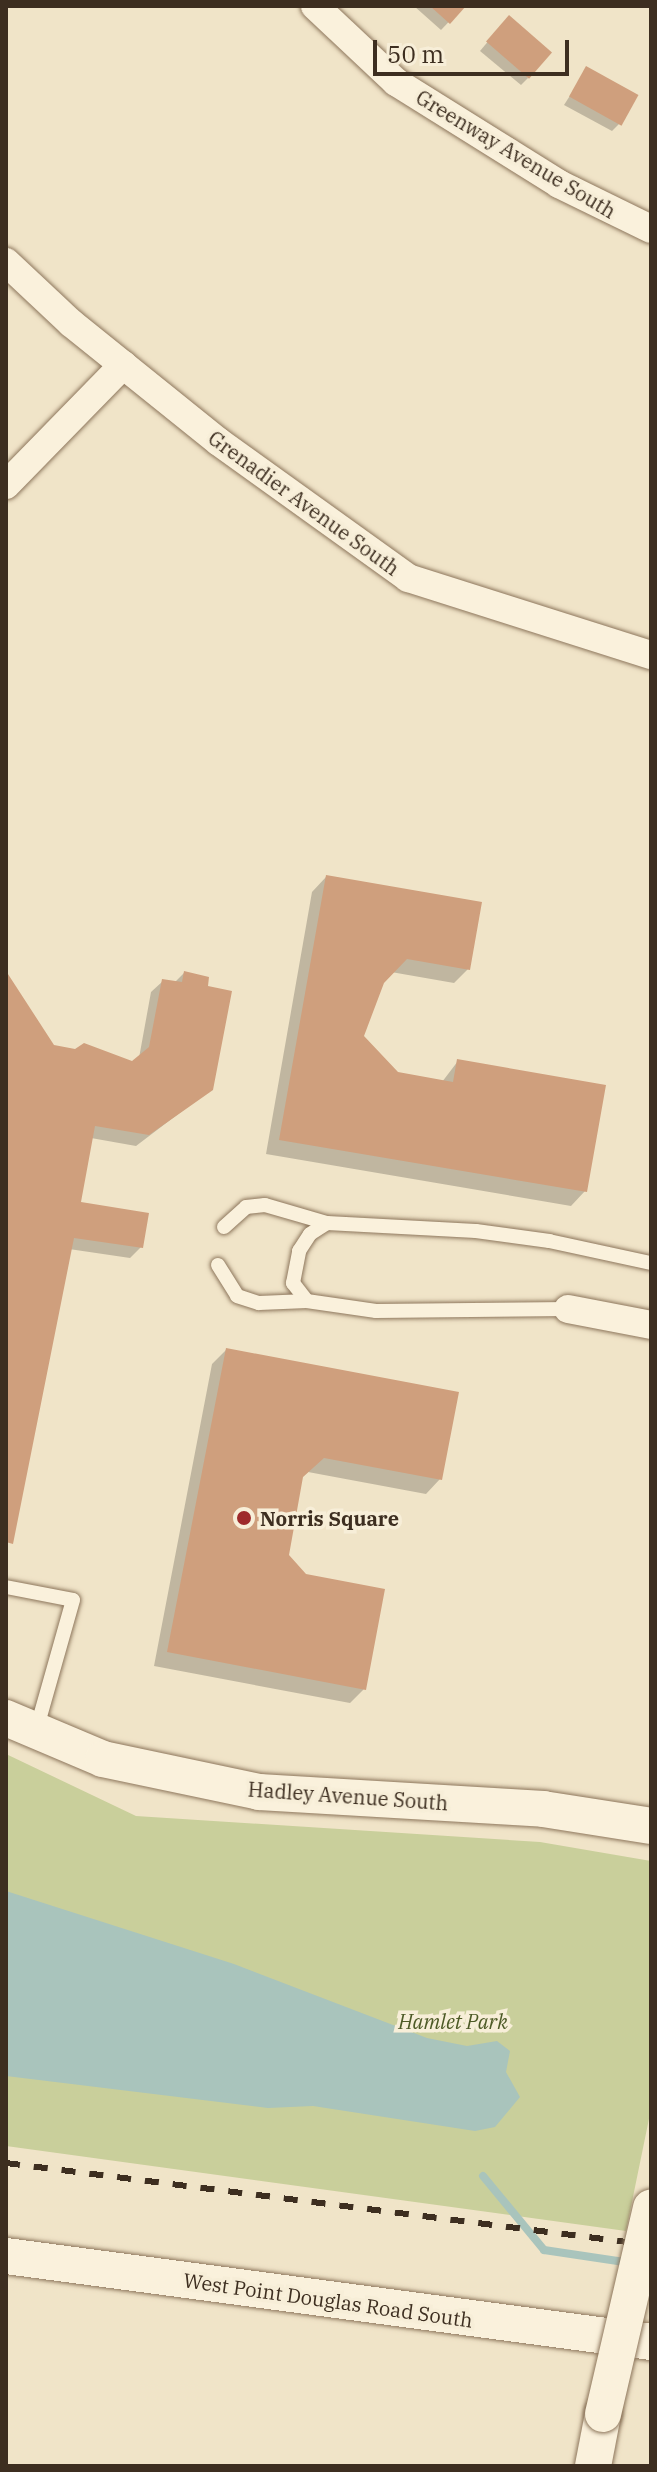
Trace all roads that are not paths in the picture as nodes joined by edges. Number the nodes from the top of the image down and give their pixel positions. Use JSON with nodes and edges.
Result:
{"nodes":[{"id":1,"x":315,"y":6,"type":"edge"},
{"id":2,"x":651,"y":229,"type":"edge"},
{"id":3,"x":6,"y":262,"type":"edge"},
{"id":4,"x":123,"y":365,"type":"junction"},
{"id":5,"x":6,"y":485,"type":"edge"},
{"id":6,"x":651,"y":655,"type":"edge"},
{"id":7,"x":327,"y":1223,"type":"junction"},
{"id":8,"x":224,"y":1227,"type":"dead end"},
{"id":9,"x":651,"y":1263,"type":"edge"},
{"id":10,"x":218,"y":1265,"type":"dead end"},
{"id":11,"x":307,"y":1301,"type":"junction"},
{"id":12,"x":568,"y":1309,"type":"joint"},
{"id":13,"x":651,"y":1325,"type":"edge"},
{"id":14,"x":6,"y":1587,"type":"edge"},
{"id":15,"x":21,"y":1725,"type":"edge"},
{"id":16,"x":651,"y":1826,"type":"edge"},
{"id":17,"x":651,"y":2208,"type":"edge"},
{"id":18,"x":6,"y":2256,"type":"edge"},
{"id":19,"x":651,"y":2342,"type":"edge"},
{"id":20,"x":593,"y":2466,"type":"edge"}],
"edges":[{"from":1,"to":2,"type":"street","name":"Greenway Avenue South"},
{"from":3,"to":4,"type":"street","name":"Grenadier Avenue South"},
{"from":4,"to":5,"type":"street"},
{"from":4,"to":6,"type":"street","name":"Grenadier Avenue South"},
{"from":7,"to":8,"type":"lane"},
{"from":7,"to":9,"type":"lane"},
{"from":7,"to":11,"type":"lane"},
{"from":10,"to":11,"type":"lane"},
{"from":11,"to":12,"type":"lane"},
{"from":12,"to":13,"type":"street"},
{"from":14,"to":15,"type":"lane"},
{"from":15,"to":16,"type":"street","name":"Hadley Avenue South"},
{"from":17,"to":20,"type":"street","bridge":true},
{"from":18,"to":19,"type":"street","name":"West Point Douglas Road South"}]}
